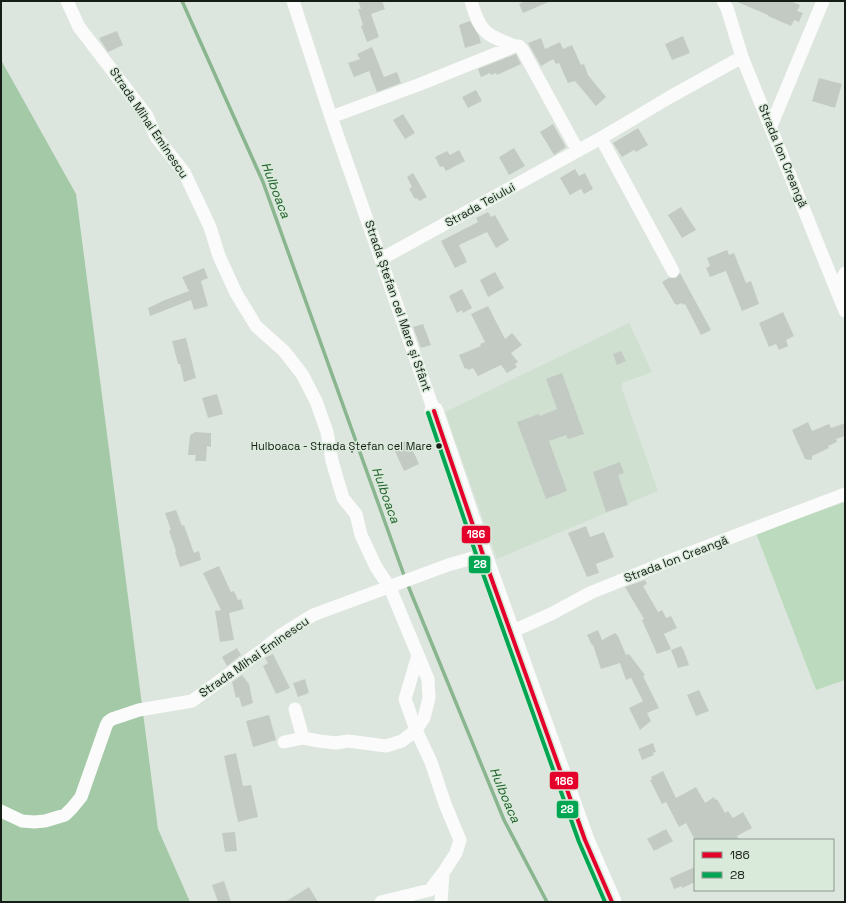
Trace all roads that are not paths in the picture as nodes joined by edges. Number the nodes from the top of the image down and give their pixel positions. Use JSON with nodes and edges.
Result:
{"nodes":[{"id":1,"x":67,"y":1,"type":"edge"},
{"id":2,"x":293,"y":1,"type":"edge"},
{"id":3,"x":471,"y":1,"type":"edge"},
{"id":4,"x":723,"y":1,"type":"edge"},
{"id":5,"x":823,"y":1,"type":"edge"},
{"id":6,"x":515,"y":46,"type":"junction"},
{"id":7,"x":742,"y":57,"type":"junction"},
{"id":8,"x":331,"y":117,"type":"junction"},
{"id":9,"x":771,"y":126,"type":"junction"},
{"id":10,"x":601,"y":138,"type":"junction"},
{"id":11,"x":578,"y":151,"type":"junction"},
{"id":12,"x":381,"y":259,"type":"junction"},
{"id":13,"x":673,"y":270,"type":"dead end"},
{"id":14,"x":845,"y":273,"type":"edge"},
{"id":15,"x":837,"y":292,"type":"junction"},
{"id":16,"x":845,"y":311,"type":"edge"},
{"id":17,"x":434,"y":411,"type":"joint"},
{"id":18,"x":845,"y":494,"type":"edge"},
{"id":19,"x":482,"y":555,"type":"junction"},
{"id":20,"x":394,"y":586,"type":"junction"},
{"id":21,"x":510,"y":632,"type":"junction"},
{"id":22,"x":418,"y":655,"type":"junction"},
{"id":23,"x":295,"y":709,"type":"dead end"},
{"id":24,"x":416,"y":730,"type":"junction"},
{"id":25,"x":303,"y":738,"type":"junction"},
{"id":26,"x":284,"y":742,"type":"dead end"},
{"id":27,"x":1,"y":811,"type":"edge"},
{"id":28,"x":443,"y":873,"type":"junction"},
{"id":29,"x":381,"y":902,"type":"edge"},
{"id":30,"x":441,"y":902,"type":"edge"},
{"id":31,"x":612,"y":902,"type":"edge"}],
"edges":[{"from":1,"to":20,"type":"street","name":"Strada Mihai Eminescu"},
{"from":2,"to":8,"type":"street","name":"Strada Ștefan cel Mare și Sfânt"},
{"from":3,"to":6,"type":"street"},
{"from":4,"to":7,"type":"street","name":"Strada Ion Creangă"},
{"from":5,"to":9,"type":"street"},
{"from":6,"to":8,"type":"street"},
{"from":6,"to":11,"type":"street"},
{"from":7,"to":9,"type":"street","name":"Strada Ion Creangă"},
{"from":7,"to":10,"type":"street","name":"Strada Teiului"},
{"from":8,"to":12,"type":"street","name":"Strada Ștefan cel Mare și Sfânt"},
{"from":9,"to":15,"type":"street","name":"Strada Ion Creangă"},
{"from":10,"to":11,"type":"street","name":"Strada Teiului"},
{"from":10,"to":13,"type":"street"},
{"from":11,"to":12,"type":"street","name":"Strada Teiului"},
{"from":12,"to":17,"type":"street","name":"Strada Ștefan cel Mare și Sfânt"},
{"from":14,"to":15,"type":"street"},
{"from":15,"to":16,"type":"street","name":"Strada Ion Creangă"},
{"from":17,"to":19,"type":"street","name":"Strada Ștefan cel Mare și Sfânt"},
{"from":18,"to":21,"type":"street","name":"Strada Ion Creangă"},
{"from":19,"to":20,"type":"street","name":"Strada Mihai Eminescu"},
{"from":19,"to":21,"type":"street","name":"Strada Ștefan cel Mare și Sfânt"},
{"from":20,"to":22,"type":"street","name":"Strada Mihai Eminescu"},
{"from":20,"to":27,"type":"street","name":"Strada Mihai Eminescu"},
{"from":21,"to":31,"type":"street","name":"Strada Ștefan cel Mare și Sfânt"},
{"from":22,"to":24,"type":"street"},
{"from":22,"to":24,"type":"street","name":"Strada Mihai Eminescu"},
{"from":23,"to":25,"type":"street"},
{"from":24,"to":25,"type":"street","name":"Strada Mihai Eminescu"},
{"from":24,"to":28,"type":"street"},
{"from":25,"to":26,"type":"street","name":"Strada Mihai Eminescu"},
{"from":28,"to":29,"type":"street"},
{"from":28,"to":30,"type":"street"}]}
